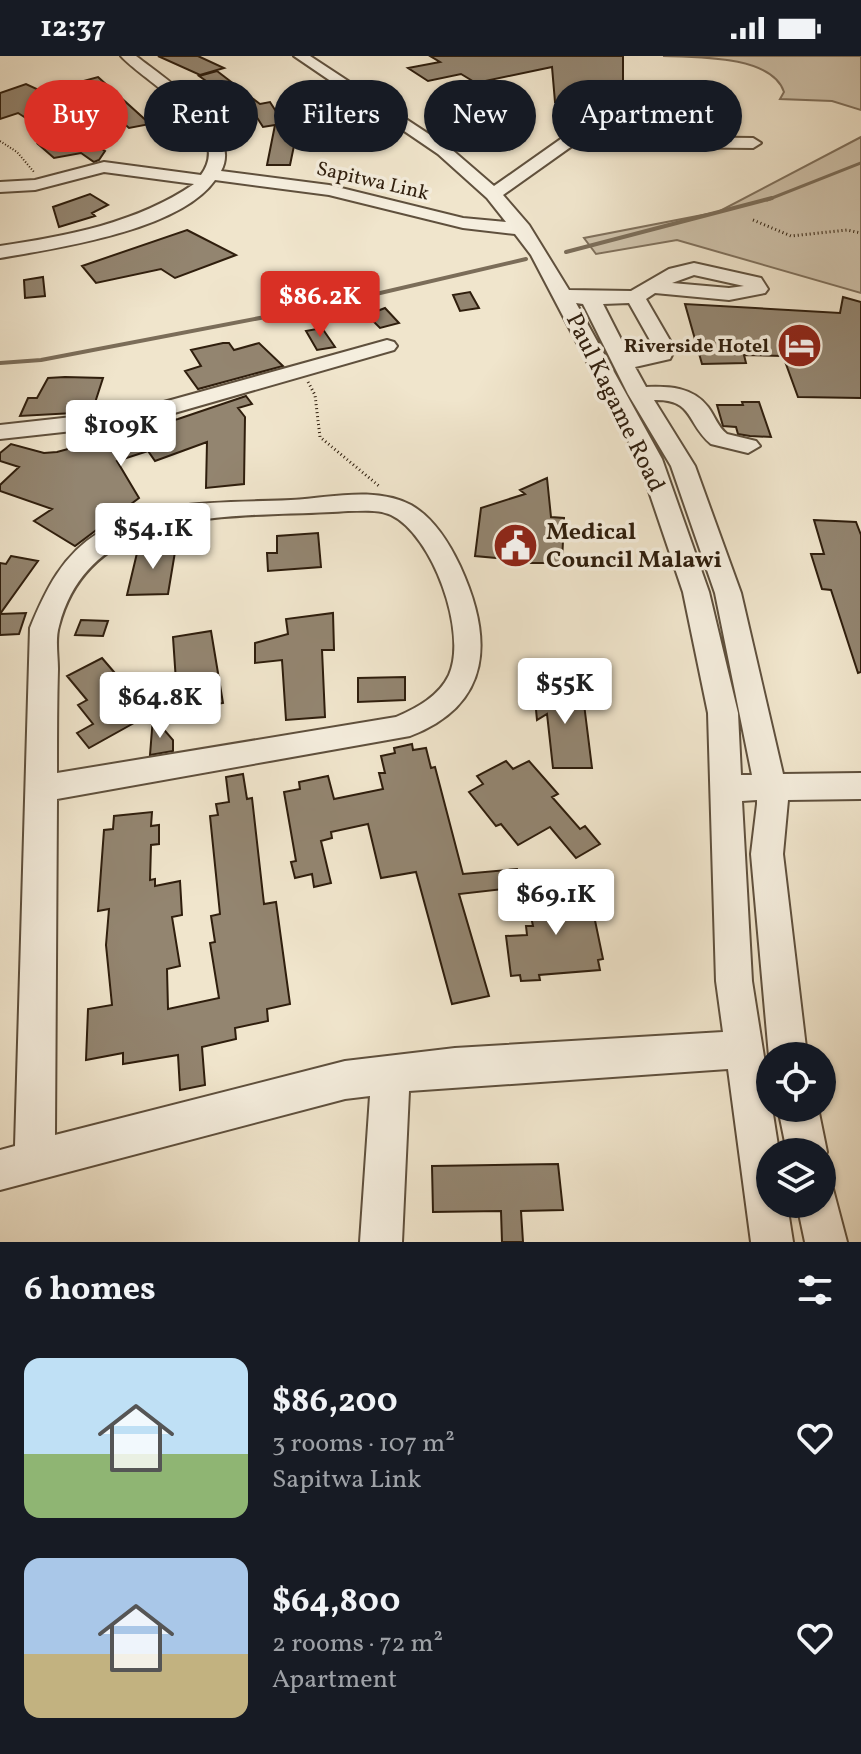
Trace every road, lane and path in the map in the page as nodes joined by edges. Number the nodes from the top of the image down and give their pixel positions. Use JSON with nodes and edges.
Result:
{"nodes":[{"id":1,"x":128,"y":56,"type":"edge"},
{"id":2,"x":301,"y":56,"type":"edge"},
{"id":3,"x":0,"y":141,"type":"edge"},
{"id":4,"x":742,"y":143,"type":"edge"},
{"id":5,"x":753,"y":143,"type":"dead end"},
{"id":6,"x":554,"y":152,"type":"edge"},
{"id":7,"x":210,"y":178,"type":"junction"},
{"id":8,"x":43,"y":183,"type":"junction"},
{"id":9,"x":0,"y":187,"type":"edge"},
{"id":10,"x":493,"y":194,"type":"junction"},
{"id":11,"x":753,"y":220,"type":"dead end"},
{"id":12,"x":523,"y":229,"type":"junction"},
{"id":13,"x":861,"y":233,"type":"edge"},
{"id":14,"x":0,"y":252,"type":"edge"},
{"id":15,"x":577,"y":297,"type":"junction"},
{"id":16,"x":387,"y":346,"type":"dead end"},
{"id":17,"x":622,"y":363,"type":"junction"},
{"id":18,"x":300,"y":371,"type":"junction"},
{"id":19,"x":639,"y":394,"type":"junction"},
{"id":20,"x":0,"y":432,"type":"edge"},
{"id":21,"x":748,"y":446,"type":"dead end"},
{"id":22,"x":389,"y":506,"type":"junction"},
{"id":23,"x":861,"y":786,"type":"edge"},
{"id":24,"x":728,"y":788,"type":"junction"},
{"id":25,"x":770,"y":788,"type":"junction"},
{"id":26,"x":39,"y":789,"type":"junction"},
{"id":27,"x":787,"y":1042,"type":"edge"},
{"id":28,"x":743,"y":1049,"type":"junction"},
{"id":29,"x":391,"y":1074,"type":"junction"},
{"id":30,"x":18,"y":1166,"type":"edge"},
{"id":31,"x":821,"y":1218,"type":"edge"},
{"id":32,"x":381,"y":1242,"type":"edge"},
{"id":33,"x":772,"y":1242,"type":"edge"},
{"id":34,"x":826,"y":1242,"type":"edge"}],
"edges":[{"from":1,"to":7,"type":"street"},
{"from":2,"to":10,"type":"street","name":"Paul Kagame Road"},
{"from":3,"to":8,"type":"path"},
{"from":4,"to":5,"type":"street"},
{"from":6,"to":10,"type":"street"},
{"from":7,"to":8,"type":"street","name":"Sapitwa Link"},
{"from":7,"to":12,"type":"street","name":"Sapitwa Link"},
{"from":7,"to":14,"type":"street"},
{"from":8,"to":9,"type":"street","name":"Sapitwa Link"},
{"from":10,"to":12,"type":"street","name":"Paul Kagame Road"},
{"from":11,"to":13,"type":"path"},
{"from":12,"to":15,"type":"street","name":"Paul Kagame Road"},
{"from":15,"to":17,"type":"street"},
{"from":15,"to":17,"type":"street"},
{"from":15,"to":24,"type":"street","name":"Paul Kagame Road"},
{"from":16,"to":18,"type":"street"},
{"from":17,"to":19,"type":"street"},
{"from":18,"to":20,"type":"street"},
{"from":18,"to":22,"type":"path"},
{"from":19,"to":21,"type":"street"},
{"from":19,"to":25,"type":"street"},
{"from":22,"to":26,"type":"street"},
{"from":22,"to":26,"type":"street"},
{"from":23,"to":25,"type":"street"},
{"from":24,"to":25,"type":"street"},
{"from":24,"to":28,"type":"street","name":"Paul Kagame Road"},
{"from":25,"to":27,"type":"street"},
{"from":26,"to":30,"type":"street"},
{"from":28,"to":29,"type":"street"},
{"from":28,"to":33,"type":"street","name":"Paul Kagame Road"},
{"from":29,"to":30,"type":"street"},
{"from":29,"to":32,"type":"street"},
{"from":31,"to":34,"type":"street"}]}
